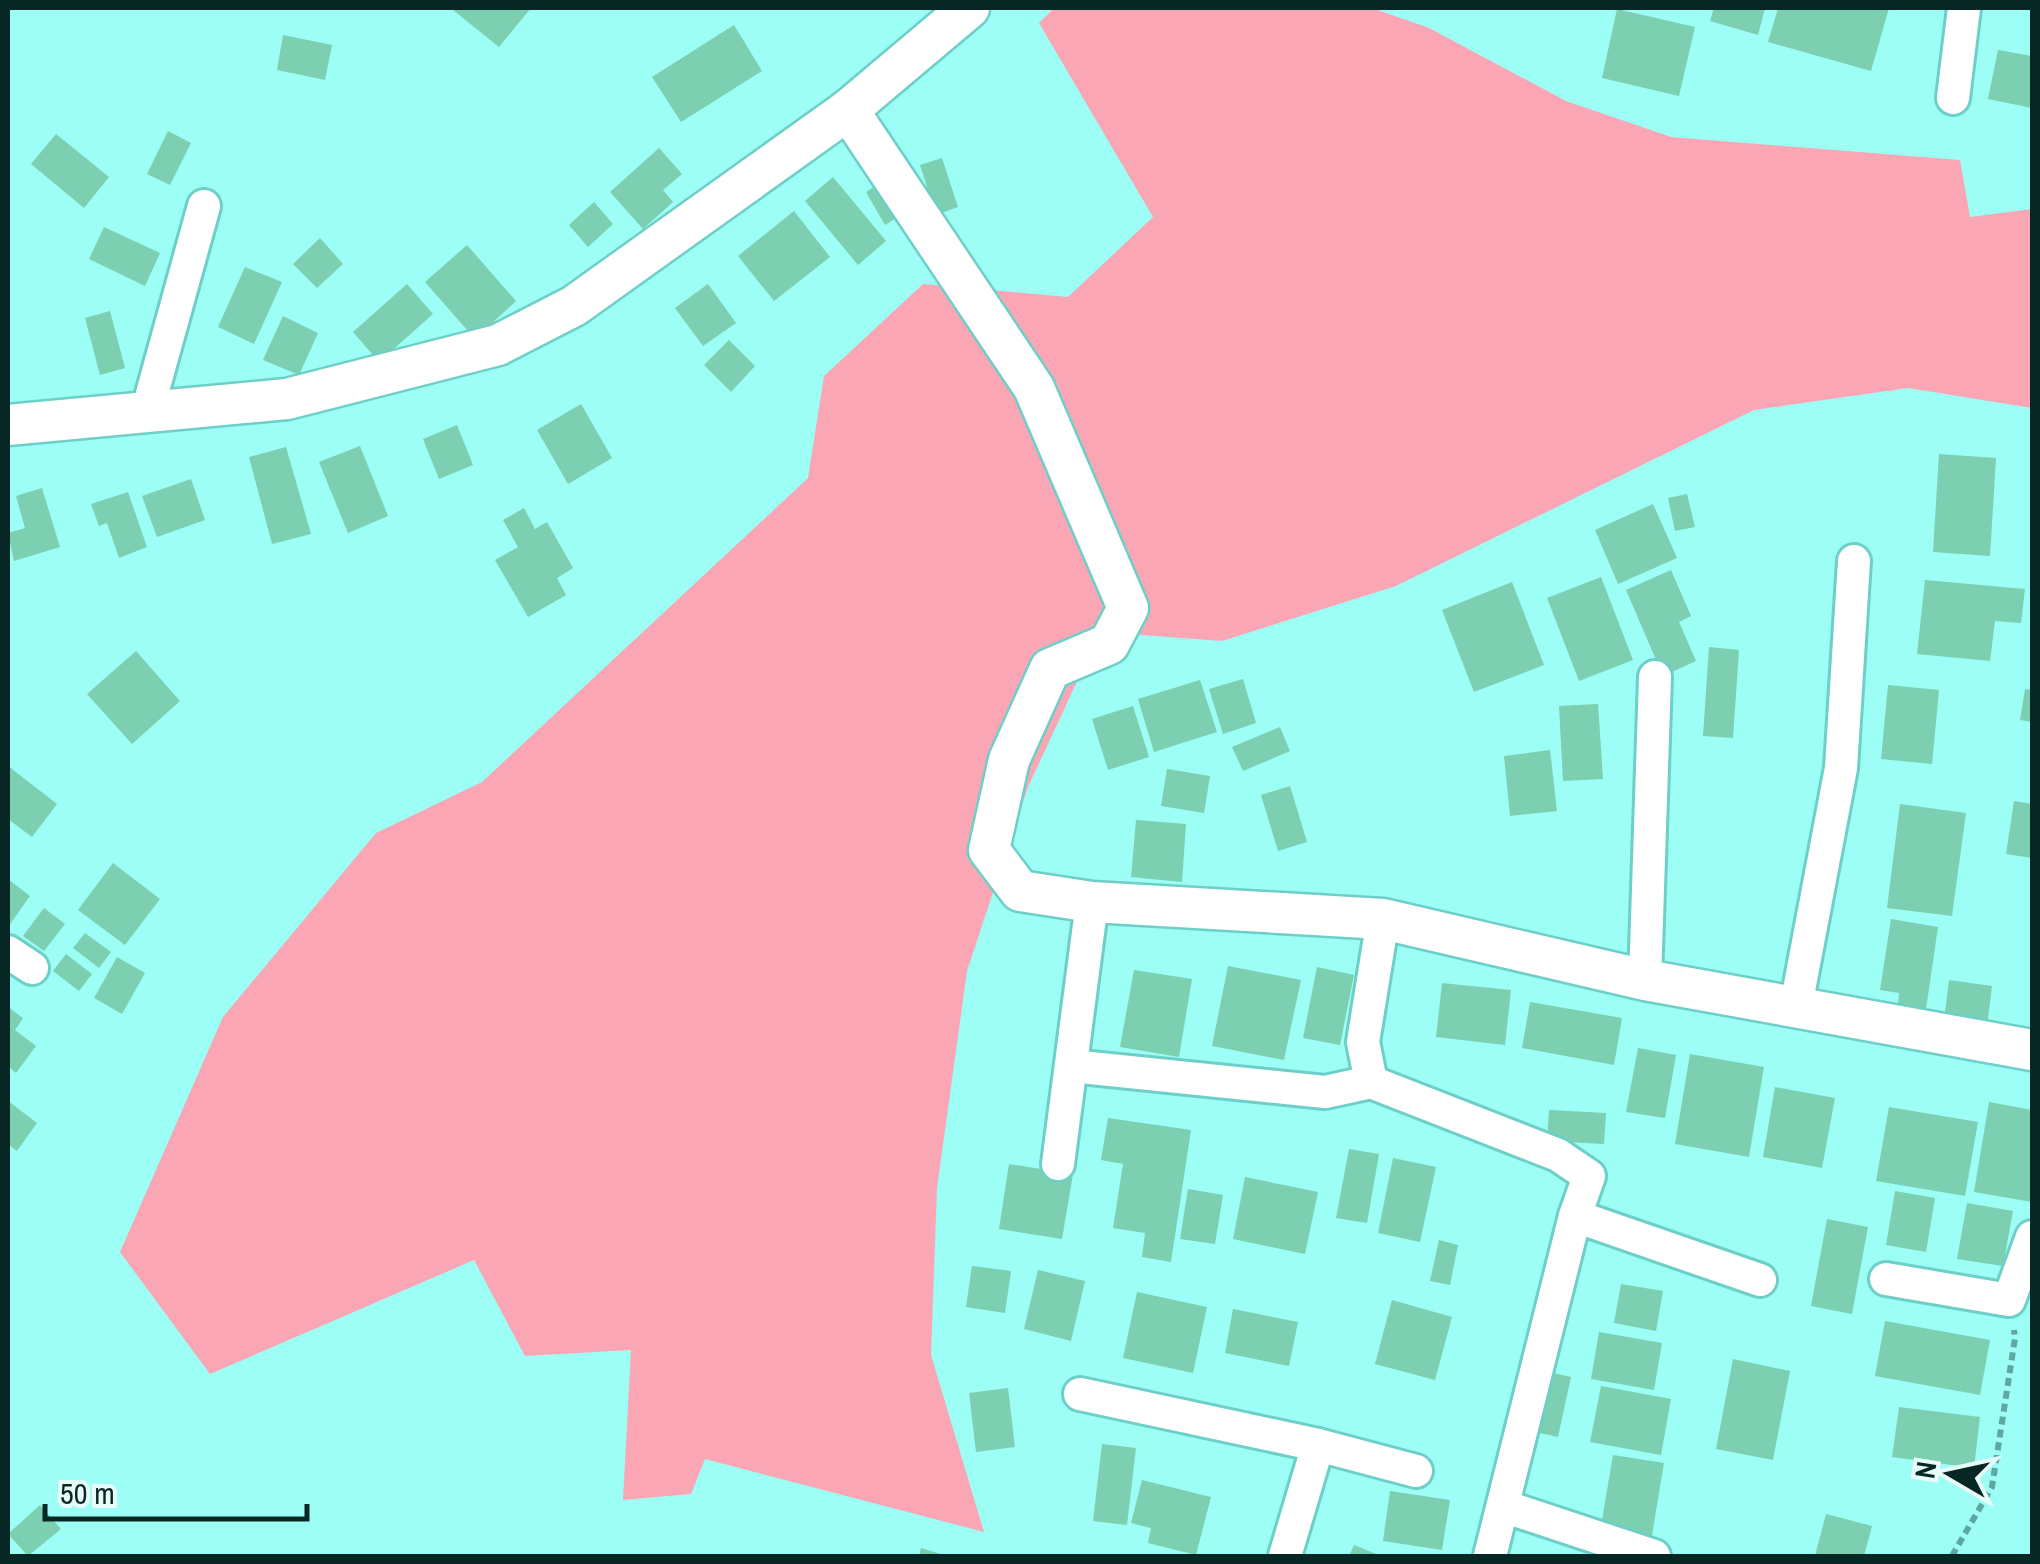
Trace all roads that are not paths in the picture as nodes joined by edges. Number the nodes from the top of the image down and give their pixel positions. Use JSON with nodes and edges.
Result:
{"nodes":[{"id":1,"x":968,"y":8,"type":"edge"},
{"id":2,"x":1964,"y":8,"type":"edge"},
{"id":3,"x":1952,"y":98,"type":"dead end"},
{"id":4,"x":848,"y":110,"type":"junction"},
{"id":5,"x":204,"y":206,"type":"dead end"},
{"id":6,"x":146,"y":412,"type":"junction"},
{"id":7,"x":8,"y":425,"type":"edge"},
{"id":8,"x":1854,"y":561,"type":"dead end"},
{"id":9,"x":1656,"y":676,"type":"dead end"},
{"id":10,"x":1092,"y":902,"type":"junction"},
{"id":11,"x":1383,"y":919,"type":"junction"},
{"id":12,"x":1645,"y":980,"type":"junction"},
{"id":13,"x":1796,"y":1006,"type":"junction"},
{"id":14,"x":2032,"y":1050,"type":"edge"},
{"id":15,"x":1071,"y":1066,"type":"junction"},
{"id":16,"x":1371,"y":1082,"type":"junction"},
{"id":17,"x":1058,"y":1164,"type":"dead end"},
{"id":18,"x":1575,"y":1216,"type":"junction"},
{"id":19,"x":2032,"y":1237,"type":"edge"},
{"id":20,"x":1886,"y":1279,"type":"dead end"},
{"id":21,"x":1760,"y":1280,"type":"dead end"},
{"id":22,"x":1080,"y":1394,"type":"dead end"},
{"id":23,"x":1318,"y":1445,"type":"junction"},
{"id":24,"x":1416,"y":1472,"type":"dead end"},
{"id":25,"x":1504,"y":1506,"type":"junction"},
{"id":26,"x":1285,"y":1556,"type":"edge"},
{"id":27,"x":1490,"y":1556,"type":"edge"},
{"id":28,"x":1654,"y":1556,"type":"edge"}],
"edges":[{"from":1,"to":4,"type":"street"},
{"from":2,"to":3,"type":"street"},
{"from":4,"to":6,"type":"street"},
{"from":4,"to":10,"type":"street"},
{"from":5,"to":6,"type":"street"},
{"from":6,"to":7,"type":"street"},
{"from":8,"to":13,"type":"street"},
{"from":9,"to":12,"type":"street"},
{"from":10,"to":11,"type":"street"},
{"from":10,"to":15,"type":"street"},
{"from":11,"to":12,"type":"street"},
{"from":11,"to":16,"type":"street"},
{"from":12,"to":13,"type":"street"},
{"from":13,"to":14,"type":"street"},
{"from":15,"to":16,"type":"street"},
{"from":15,"to":17,"type":"street"},
{"from":16,"to":18,"type":"street"},
{"from":18,"to":21,"type":"street"},
{"from":18,"to":25,"type":"street"},
{"from":19,"to":20,"type":"street"},
{"from":22,"to":23,"type":"street"},
{"from":23,"to":24,"type":"street"},
{"from":23,"to":26,"type":"street"},
{"from":25,"to":27,"type":"street"},
{"from":25,"to":28,"type":"street"}]}
